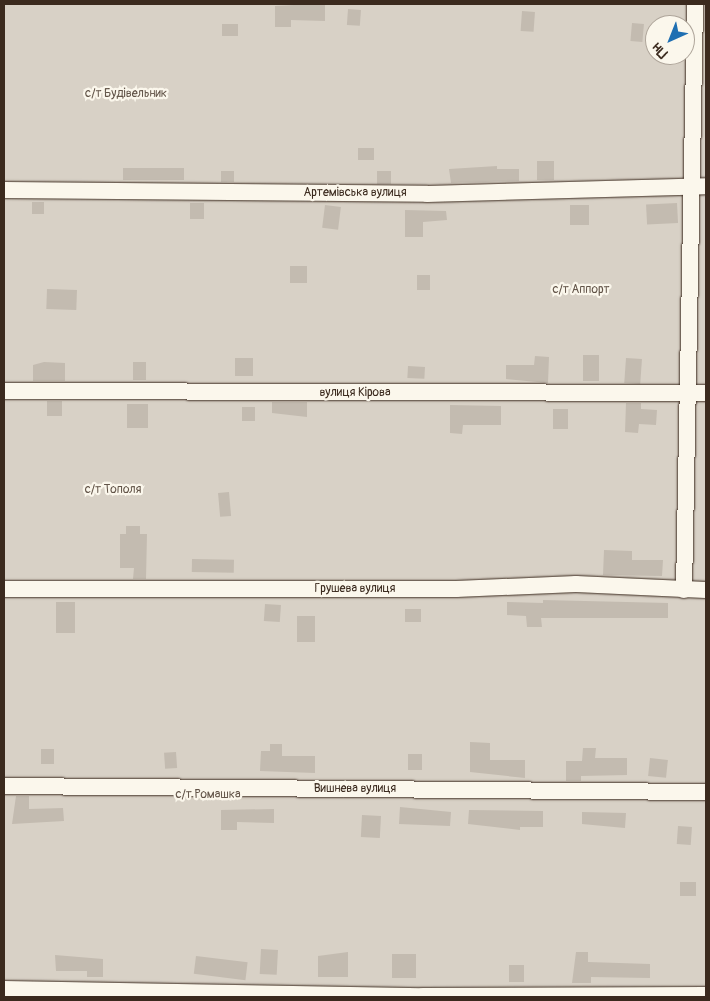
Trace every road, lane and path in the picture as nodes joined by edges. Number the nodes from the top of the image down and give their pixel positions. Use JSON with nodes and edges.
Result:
{"nodes":[{"id":1,"x":694,"y":4,"type":"edge"},
{"id":2,"x":700,"y":186,"type":"edge"},
{"id":3,"x":4,"y":190,"type":"edge"},
{"id":4,"x":4,"y":391,"type":"edge"},
{"id":5,"x":706,"y":393,"type":"edge"},
{"id":6,"x":685,"y":394,"type":"junction"},
{"id":7,"x":4,"y":589,"type":"edge"},
{"id":8,"x":684,"y":590,"type":"junction"},
{"id":9,"x":706,"y":590,"type":"edge"},
{"id":10,"x":4,"y":786,"type":"edge"},
{"id":11,"x":706,"y":792,"type":"edge"},
{"id":12,"x":4,"y":989,"type":"edge"},
{"id":13,"x":706,"y":994,"type":"edge"}],
"edges":[{"from":1,"to":2,"type":"street"},
{"from":2,"to":3,"type":"street","name":"Артемівська вулиця"},
{"from":2,"to":6,"type":"street"},
{"from":4,"to":6,"type":"street","name":"вулиця Кірова"},
{"from":5,"to":6,"type":"street","name":"вулиця Кірова"},
{"from":6,"to":8,"type":"street"},
{"from":7,"to":8,"type":"street","name":"Грушева вулиця"},
{"from":8,"to":9,"type":"street","name":"Грушева вулиця"},
{"from":10,"to":11,"type":"street","name":"Вишнева вулиця"},
{"from":12,"to":13,"type":"street"}]}
